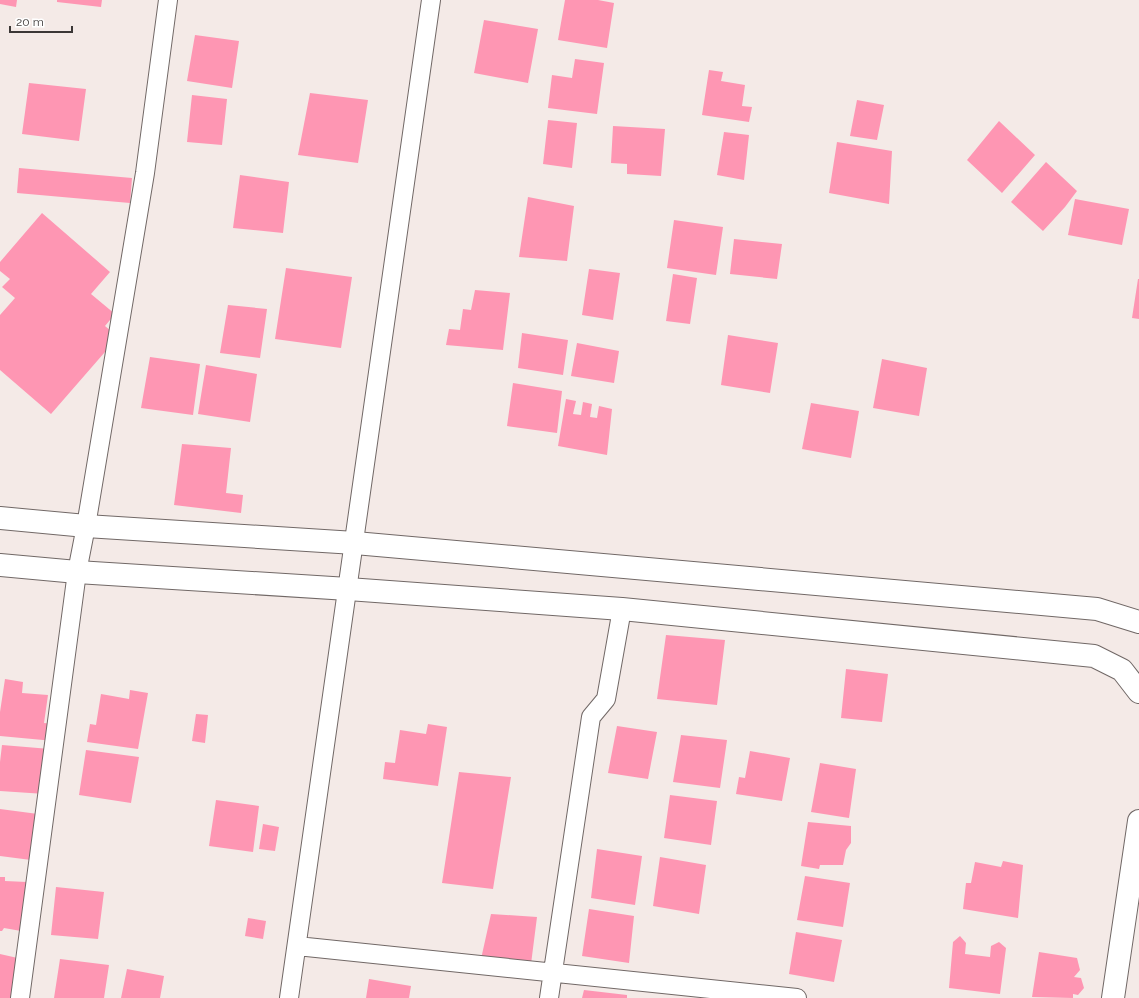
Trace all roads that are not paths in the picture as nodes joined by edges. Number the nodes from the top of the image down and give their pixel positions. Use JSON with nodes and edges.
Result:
{"nodes":[{"id":1,"x":168,"y":0,"type":"edge"},
{"id":2,"x":431,"y":0,"type":"edge"},
{"id":3,"x":0,"y":518,"type":"edge"},
{"id":4,"x":86,"y":526,"type":"junction"},
{"id":5,"x":355,"y":543,"type":"junction"},
{"id":6,"x":0,"y":565,"type":"edge"},
{"id":7,"x":77,"y":572,"type":"junction"},
{"id":8,"x":348,"y":588,"type":"junction"},
{"id":9,"x":622,"y":609,"type":"junction"},
{"id":10,"x":1139,"y":622,"type":"edge"},
{"id":11,"x":1137,"y":686,"type":"edge"},
{"id":12,"x":1139,"y":822,"type":"edge"},
{"id":13,"x":297,"y":946,"type":"junction"},
{"id":14,"x":552,"y":972,"type":"junction"},
{"id":15,"x":20,"y":998,"type":"edge"},
{"id":16,"x":290,"y":998,"type":"edge"},
{"id":17,"x":549,"y":998,"type":"edge"},
{"id":18,"x":797,"y":998,"type":"edge"},
{"id":19,"x":1113,"y":998,"type":"edge"}],
"edges":[{"from":1,"to":4,"type":"street"},
{"from":2,"to":5,"type":"street"},
{"from":3,"to":4,"type":"street"},
{"from":4,"to":5,"type":"street"},
{"from":4,"to":7,"type":"street"},
{"from":5,"to":8,"type":"street"},
{"from":5,"to":10,"type":"street"},
{"from":6,"to":7,"type":"street"},
{"from":7,"to":8,"type":"street"},
{"from":7,"to":15,"type":"street"},
{"from":8,"to":9,"type":"street"},
{"from":8,"to":13,"type":"street"},
{"from":9,"to":11,"type":"street"},
{"from":9,"to":14,"type":"street"},
{"from":12,"to":19,"type":"street"},
{"from":13,"to":14,"type":"street"},
{"from":13,"to":16,"type":"street"},
{"from":14,"to":17,"type":"street"},
{"from":14,"to":18,"type":"street"}]}
